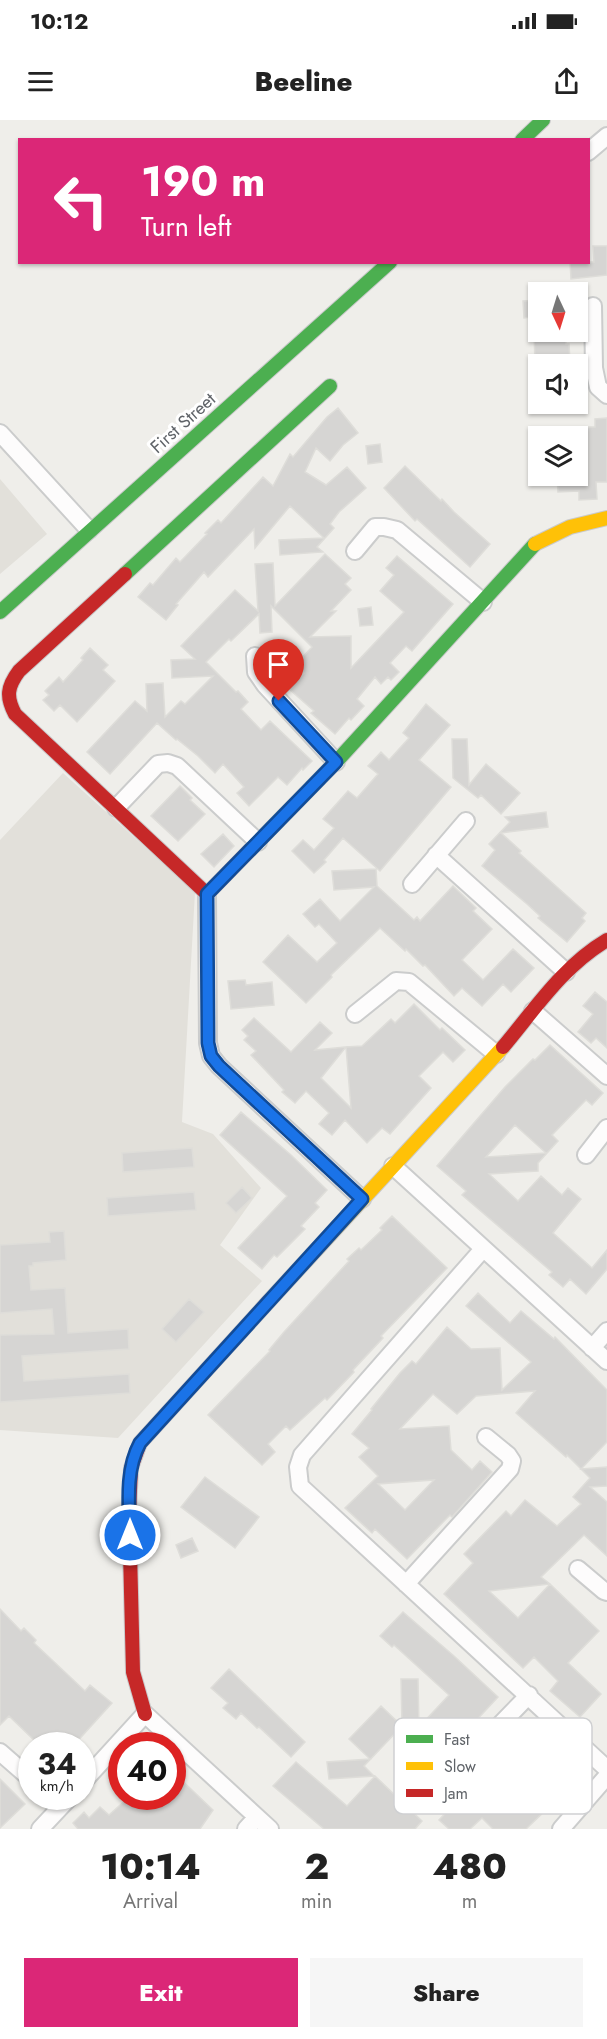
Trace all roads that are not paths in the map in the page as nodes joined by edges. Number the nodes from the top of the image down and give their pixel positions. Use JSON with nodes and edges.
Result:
{"nodes":[{"id":1,"x":543,"y":120,"type":"edge"},
{"id":2,"x":607,"y":136,"type":"edge"},
{"id":3,"x":524,"y":138,"type":"edge"},
{"id":4,"x":590,"y":151,"type":"edge"},
{"id":5,"x":388,"y":264,"type":"edge"},
{"id":6,"x":593,"y":306,"type":"dead end"},
{"id":7,"x":330,"y":386,"type":"dead end"},
{"id":8,"x":607,"y":394,"type":"edge"},
{"id":9,"x":0,"y":433,"type":"edge"},
{"id":10,"x":607,"y":518,"type":"edge"},
{"id":11,"x":89,"y":530,"type":"junction"},
{"id":12,"x":355,"y":551,"type":"dead end"},
{"id":13,"x":483,"y":602,"type":"junction"},
{"id":14,"x":0,"y":612,"type":"edge"},
{"id":15,"x":255,"y":656,"type":"dead end"},
{"id":16,"x":336,"y":762,"type":"junction"},
{"id":17,"x":116,"y":808,"type":"junction"},
{"id":18,"x":466,"y":821,"type":"dead end"},
{"id":19,"x":258,"y":842,"type":"junction"},
{"id":20,"x":436,"y":855,"type":"junction"},
{"id":21,"x":412,"y":884,"type":"dead end"},
{"id":22,"x":207,"y":894,"type":"junction"},
{"id":23,"x":607,"y":939,"type":"edge"},
{"id":24,"x":566,"y":972,"type":"junction"},
{"id":25,"x":533,"y":1011,"type":"junction"},
{"id":26,"x":355,"y":1014,"type":"dead end"},
{"id":27,"x":496,"y":1054,"type":"junction"},
{"id":28,"x":607,"y":1076,"type":"edge"},
{"id":29,"x":607,"y":1128,"type":"edge"},
{"id":30,"x":586,"y":1155,"type":"dead end"},
{"id":31,"x":393,"y":1166,"type":"junction"},
{"id":32,"x":362,"y":1199,"type":"junction"},
{"id":33,"x":483,"y":1249,"type":"junction"},
{"id":34,"x":607,"y":1331,"type":"edge"},
{"id":35,"x":592,"y":1348,"type":"junction"},
{"id":36,"x":607,"y":1361,"type":"edge"},
{"id":37,"x":486,"y":1437,"type":"dead end"},
{"id":38,"x":578,"y":1569,"type":"dead end"},
{"id":39,"x":406,"y":1584,"type":"junction"},
{"id":40,"x":607,"y":1592,"type":"edge"},
{"id":41,"x":529,"y":1695,"type":"junction"},
{"id":42,"x":145,"y":1713,"type":"junction"},
{"id":43,"x":507,"y":1718,"type":"edge"},
{"id":44,"x":553,"y":1718,"type":"edge"},
{"id":45,"x":0,"y":1752,"type":"edge"},
{"id":46,"x":592,"y":1755,"type":"edge"},
{"id":47,"x":96,"y":1767,"type":"edge"},
{"id":48,"x":18,"y":1768,"type":"edge"},
{"id":49,"x":607,"y":1769,"type":"edge"},
{"id":50,"x":607,"y":1776,"type":"edge"},
{"id":51,"x":592,"y":1793,"type":"edge"},
{"id":52,"x":54,"y":1810,"type":"edge"},
{"id":53,"x":574,"y":1814,"type":"edge"},
{"id":54,"x":251,"y":1823,"type":"edge"},
{"id":55,"x":40,"y":1829,"type":"edge"},
{"id":56,"x":270,"y":1829,"type":"edge"},
{"id":57,"x":561,"y":1829,"type":"edge"}],
"edges":[{"from":1,"to":3,"type":"street"},
{"from":2,"to":4,"type":"street"},
{"from":5,"to":11,"type":"street","name":"First Street"},
{"from":6,"to":8,"type":"street"},
{"from":7,"to":17,"type":"street"},
{"from":9,"to":11,"type":"street"},
{"from":10,"to":13,"type":"street"},
{"from":11,"to":14,"type":"street","name":"First Street"},
{"from":12,"to":13,"type":"street"},
{"from":13,"to":16,"type":"street"},
{"from":15,"to":16,"type":"street"},
{"from":16,"to":19,"type":"street"},
{"from":17,"to":19,"type":"street"},
{"from":17,"to":22,"type":"street"},
{"from":18,"to":20,"type":"street"},
{"from":19,"to":22,"type":"street"},
{"from":20,"to":21,"type":"street"},
{"from":20,"to":24,"type":"street"},
{"from":22,"to":32,"type":"street"},
{"from":23,"to":24,"type":"street"},
{"from":24,"to":25,"type":"street"},
{"from":25,"to":27,"type":"street"},
{"from":25,"to":28,"type":"street"},
{"from":26,"to":27,"type":"street"},
{"from":27,"to":31,"type":"street"},
{"from":29,"to":30,"type":"street"},
{"from":31,"to":32,"type":"street"},
{"from":31,"to":33,"type":"street"},
{"from":32,"to":42,"type":"street"},
{"from":33,"to":35,"type":"street"},
{"from":33,"to":39,"type":"street"},
{"from":34,"to":35,"type":"street"},
{"from":35,"to":36,"type":"street"},
{"from":37,"to":39,"type":"street"},
{"from":38,"to":40,"type":"street"},
{"from":39,"to":41,"type":"street"},
{"from":41,"to":43,"type":"street"},
{"from":41,"to":44,"type":"street"},
{"from":42,"to":47,"type":"street"},
{"from":42,"to":54,"type":"street"},
{"from":45,"to":48,"type":"street"},
{"from":46,"to":49,"type":"street"},
{"from":50,"to":51,"type":"street"},
{"from":52,"to":55,"type":"street"},
{"from":53,"to":57,"type":"street"},
{"from":54,"to":56,"type":"street"}]}
